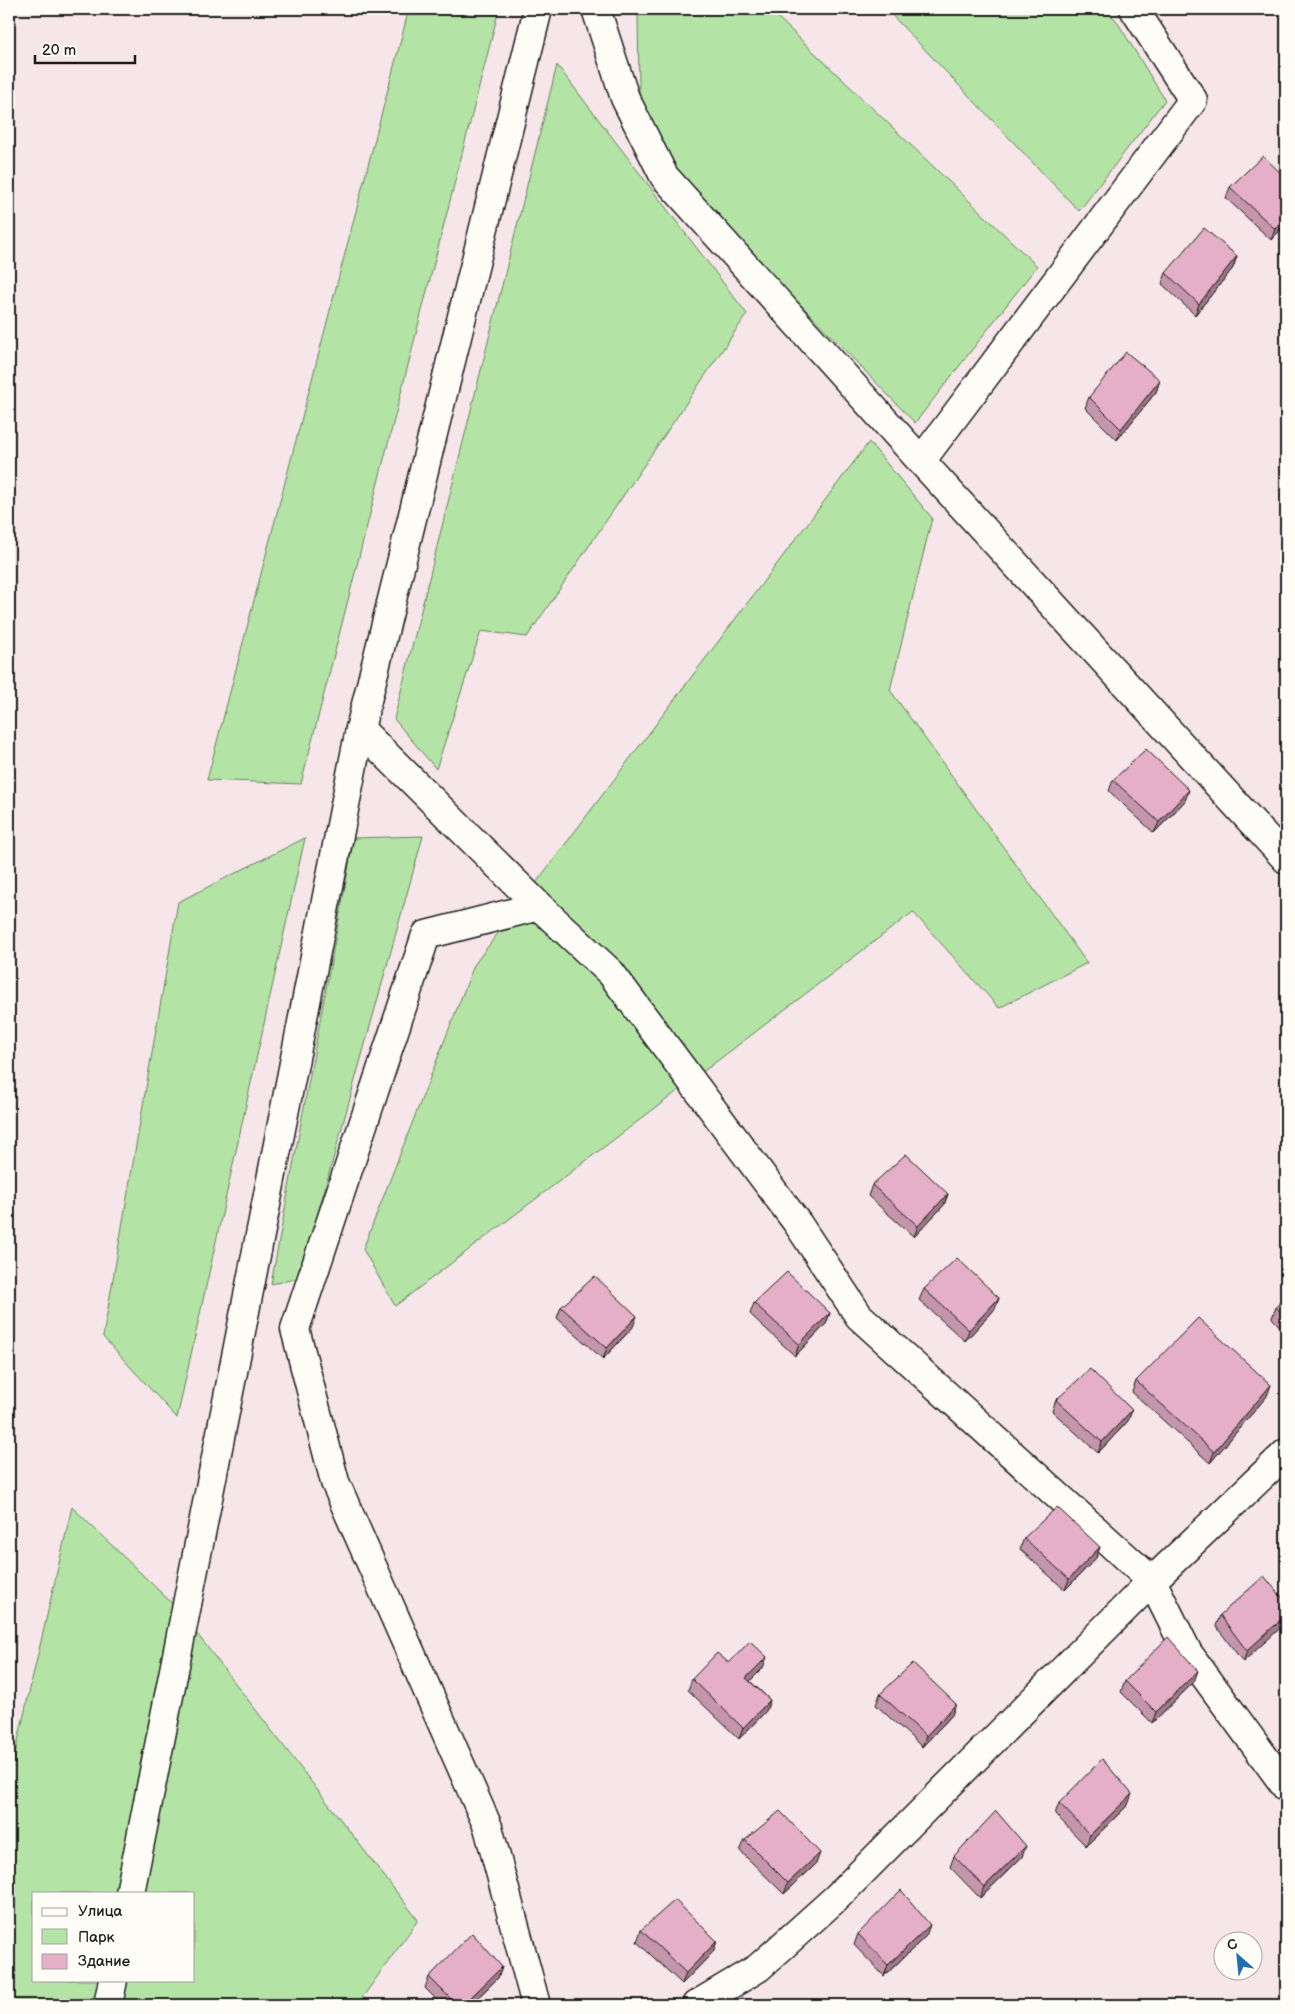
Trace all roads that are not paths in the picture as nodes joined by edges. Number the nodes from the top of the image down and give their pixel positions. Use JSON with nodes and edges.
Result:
{"nodes":[{"id":1,"x":538,"y":9,"type":"edge"},
{"id":2,"x":596,"y":9,"type":"edge"},
{"id":3,"x":1134,"y":9,"type":"edge"},
{"id":4,"x":920,"y":461,"type":"junction"},
{"id":5,"x":360,"y":729,"type":"junction"},
{"id":6,"x":1286,"y":859,"type":"edge"},
{"id":7,"x":539,"y":906,"type":"junction"},
{"id":8,"x":1286,"y":1453,"type":"edge"},
{"id":9,"x":1152,"y":1581,"type":"junction"},
{"id":10,"x":1286,"y":1787,"type":"edge"},
{"id":11,"x":130,"y":1892,"type":"edge"},
{"id":12,"x":113,"y":1982,"type":"edge"},
{"id":13,"x":108,"y":2005,"type":"edge"},
{"id":14,"x":536,"y":2005,"type":"edge"},
{"id":15,"x":696,"y":2005,"type":"edge"}],
"edges":[{"from":1,"to":5,"type":"street"},
{"from":2,"to":4,"type":"street"},
{"from":3,"to":4,"type":"street"},
{"from":4,"to":6,"type":"street"},
{"from":5,"to":7,"type":"street"},
{"from":5,"to":11,"type":"street"},
{"from":7,"to":9,"type":"street"},
{"from":7,"to":14,"type":"street"},
{"from":8,"to":9,"type":"street"},
{"from":9,"to":10,"type":"street"},
{"from":9,"to":15,"type":"street"},
{"from":12,"to":13,"type":"street"}]}
